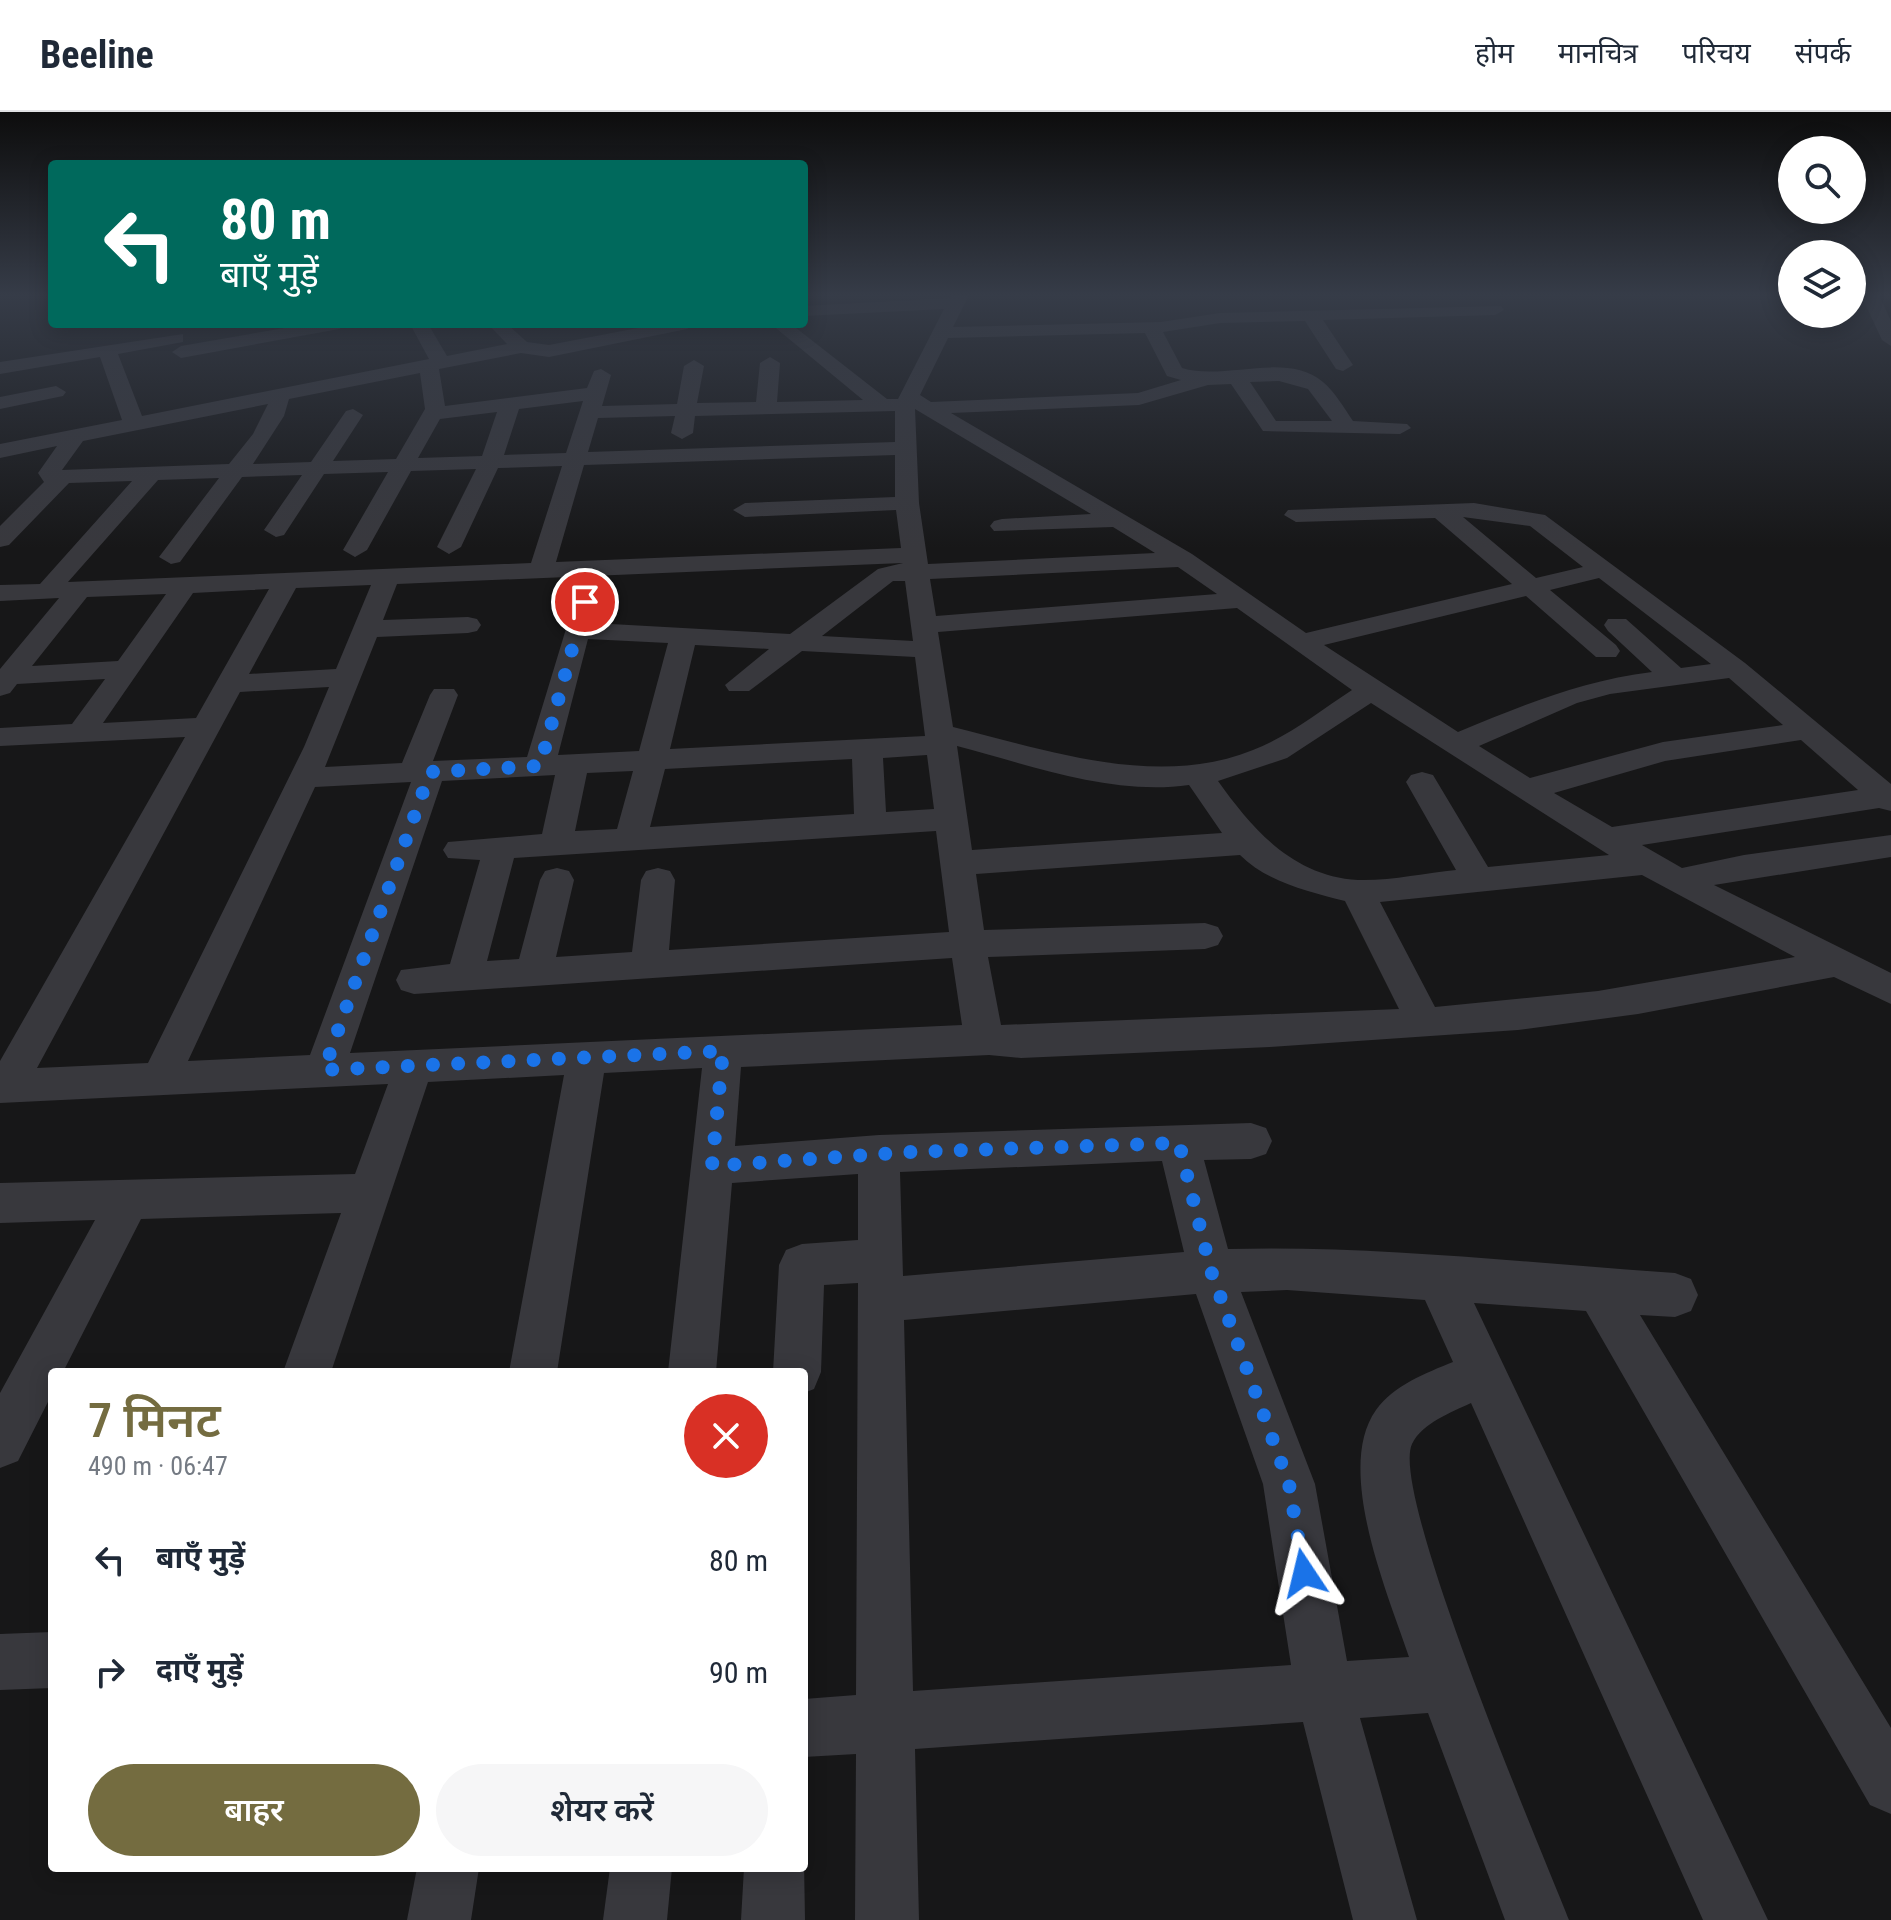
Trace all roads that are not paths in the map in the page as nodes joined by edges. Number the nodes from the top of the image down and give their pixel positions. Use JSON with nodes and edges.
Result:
{"nodes":[{"id":1,"x":54,"y":379,"type":"edge"},
{"id":2,"x":118,"y":379,"type":"edge"},
{"id":3,"x":330,"y":379,"type":"edge"},
{"id":4,"x":435,"y":379,"type":"edge"},
{"id":5,"x":500,"y":379,"type":"edge"},
{"id":6,"x":583,"y":379,"type":"edge"},
{"id":7,"x":690,"y":379,"type":"edge"},
{"id":8,"x":769,"y":379,"type":"edge"},
{"id":9,"x":879,"y":379,"type":"edge"},
{"id":10,"x":926,"y":379,"type":"edge"},
{"id":11,"x":945,"y":379,"type":"edge"},
{"id":12,"x":1011,"y":379,"type":"edge"},
{"id":13,"x":1216,"y":379,"type":"edge"},
{"id":14,"x":1246,"y":379,"type":"edge"},
{"id":15,"x":1274,"y":379,"type":"edge"},
{"id":16,"x":1203,"y":380,"type":"joint"},
{"id":17,"x":589,"y":383,"type":"junction"},
{"id":18,"x":283,"y":390,"type":"junction"},
{"id":19,"x":56,"y":392,"type":"junction"},
{"id":20,"x":126,"y":401,"type":"junction"},
{"id":21,"x":0,"y":403,"type":"edge"},
{"id":22,"x":506,"y":404,"type":"junction"},
{"id":23,"x":100,"y":407,"type":"dead end"},
{"id":24,"x":766,"y":407,"type":"junction"},
{"id":25,"x":681,"y":410,"type":"junction"},
{"id":26,"x":60,"y":414,"type":"dead end"},
{"id":27,"x":433,"y":414,"type":"junction"},
{"id":28,"x":353,"y":415,"type":"dead end"},
{"id":29,"x":135,"y":426,"type":"junction"},
{"id":30,"x":1400,"y":428,"type":"dead end"},
{"id":31,"x":1348,"y":429,"type":"junction"},
{"id":32,"x":74,"y":438,"type":"junction"},
{"id":33,"x":905,"y":448,"type":"junction"},
{"id":34,"x":0,"y":451,"type":"edge"},
{"id":35,"x":679,"y":456,"type":"junction"},
{"id":36,"x":575,"y":460,"type":"junction"},
{"id":37,"x":490,"y":463,"type":"junction"},
{"id":38,"x":405,"y":466,"type":"junction"},
{"id":39,"x":317,"y":469,"type":"junction"},
{"id":40,"x":235,"y":471,"type":"junction"},
{"id":41,"x":150,"y":475,"type":"junction"},
{"id":42,"x":61,"y":478,"type":"junction"},
{"id":43,"x":130,"y":497,"type":"junction"},
{"id":44,"x":907,"y":503,"type":"junction"},
{"id":45,"x":745,"y":510,"type":"dead end"},
{"id":46,"x":1441,"y":511,"type":"junction"},
{"id":47,"x":20,"y":512,"type":"edge"},
{"id":48,"x":1296,"y":515,"type":"dead end"},
{"id":49,"x":1118,"y":520,"type":"junction"},
{"id":50,"x":1002,"y":526,"type":"dead end"},
{"id":51,"x":276,"y":530,"type":"dead end"},
{"id":52,"x":0,"y":540,"type":"edge"},
{"id":53,"x":449,"y":547,"type":"dead end"},
{"id":54,"x":355,"y":550,"type":"dead end"},
{"id":55,"x":171,"y":557,"type":"dead end"},
{"id":56,"x":1183,"y":559,"type":"junction"},
{"id":57,"x":916,"y":563,"type":"junction"},
{"id":58,"x":1602,"y":570,"type":"junction"},
{"id":59,"x":541,"y":571,"type":"junction"},
{"id":60,"x":387,"y":577,"type":"junction"},
{"id":61,"x":287,"y":581,"type":"junction"},
{"id":62,"x":185,"y":586,"type":"junction"},
{"id":63,"x":1531,"y":587,"type":"junction"},
{"id":64,"x":79,"y":590,"type":"junction"},
{"id":65,"x":47,"y":591,"type":"junction"},
{"id":66,"x":0,"y":593,"type":"edge"},
{"id":67,"x":1242,"y":600,"type":"junction"},
{"id":68,"x":585,"y":602,"type":"dead end"},
{"id":69,"x":468,"y":625,"type":"dead end"},
{"id":70,"x":1617,"y":625,"type":"dead end"},
{"id":71,"x":366,"y":629,"type":"junction"},
{"id":72,"x":577,"y":630,"type":"junction"},
{"id":73,"x":684,"y":636,"type":"junction"},
{"id":74,"x":927,"y":638,"type":"junction"},
{"id":75,"x":795,"y":642,"type":"junction"},
{"id":76,"x":1301,"y":642,"type":"junction"},
{"id":77,"x":1606,"y":651,"type":"dead end"},
{"id":78,"x":126,"y":669,"type":"junction"},
{"id":79,"x":1735,"y":669,"type":"junction"},
{"id":80,"x":1673,"y":676,"type":"junction"},
{"id":81,"x":347,"y":677,"type":"junction"},
{"id":82,"x":5,"y":681,"type":"edge"},
{"id":83,"x":229,"y":684,"type":"junction"},
{"id":84,"x":739,"y":685,"type":"dead end"},
{"id":85,"x":1371,"y":690,"type":"junction"},
{"id":86,"x":444,"y":695,"type":"dead end"},
{"id":87,"x":204,"y":727,"type":"junction"},
{"id":88,"x":1808,"y":730,"type":"junction"},
{"id":89,"x":81,"y":733,"type":"junction"},
{"id":90,"x":0,"y":737,"type":"edge"},
{"id":91,"x":942,"y":739,"type":"junction"},
{"id":92,"x":1454,"y":745,"type":"junction"},
{"id":93,"x":867,"y":749,"type":"junction"},
{"id":94,"x":651,"y":760,"type":"junction"},
{"id":95,"x":573,"y":765,"type":"junction"},
{"id":96,"x":540,"y":766,"type":"junction"},
{"id":97,"x":422,"y":772,"type":"junction"},
{"id":98,"x":1198,"y":775,"type":"junction"},
{"id":99,"x":304,"y":778,"type":"junction"},
{"id":100,"x":1422,"y":782,"type":"dead end"},
{"id":101,"x":1526,"y":790,"type":"junction"},
{"id":102,"x":1888,"y":798,"type":"edge"},
{"id":103,"x":953,"y":819,"type":"junction"},
{"id":104,"x":870,"y":824,"type":"junction"},
{"id":105,"x":631,"y":839,"type":"junction"},
{"id":106,"x":1607,"y":839,"type":"junction"},
{"id":107,"x":1247,"y":843,"type":"junction"},
{"id":108,"x":556,"y":844,"type":"junction"},
{"id":109,"x":1891,"y":846,"type":"edge"},
{"id":110,"x":500,"y":847,"type":"junction"},
{"id":111,"x":460,"y":850,"type":"dead end"},
{"id":112,"x":959,"y":863,"type":"junction"},
{"id":113,"x":1648,"y":863,"type":"junction"},
{"id":114,"x":557,"y":880,"type":"dead end"},
{"id":115,"x":658,"y":880,"type":"dead end"},
{"id":116,"x":1479,"y":880,"type":"junction"},
{"id":117,"x":1677,"y":881,"type":"junction"},
{"id":118,"x":1358,"y":892,"type":"junction"},
{"id":119,"x":1205,"y":936,"type":"dead end"},
{"id":120,"x":969,"y":944,"type":"junction"},
{"id":121,"x":1836,"y":963,"type":"junction"},
{"id":122,"x":649,"y":965,"type":"junction"},
{"id":123,"x":534,"y":972,"type":"junction"},
{"id":124,"x":465,"y":977,"type":"junction"},
{"id":125,"x":414,"y":980,"type":"dead end"},
{"id":126,"x":1891,"y":990,"type":"edge"},
{"id":127,"x":1424,"y":1022,"type":"junction"},
{"id":128,"x":989,"y":1039,"type":"junction"},
{"id":129,"x":723,"y":1051,"type":"junction"},
{"id":130,"x":587,"y":1058,"type":"junction"},
{"id":131,"x":414,"y":1066,"type":"junction"},
{"id":132,"x":324,"y":1070,"type":"junction"},
{"id":133,"x":160,"y":1078,"type":"junction"},
{"id":134,"x":3,"y":1086,"type":"edge"},
{"id":135,"x":1251,"y":1141,"type":"dead end"},
{"id":136,"x":1179,"y":1143,"type":"junction"},
{"id":137,"x":879,"y":1153,"type":"junction"},
{"id":138,"x":712,"y":1166,"type":"junction"},
{"id":139,"x":370,"y":1193,"type":"junction"},
{"id":140,"x":129,"y":1199,"type":"junction"},
{"id":141,"x":0,"y":1203,"type":"edge"},
{"id":142,"x":1211,"y":1271,"type":"junction"},
{"id":143,"x":1439,"y":1279,"type":"junction"},
{"id":144,"x":882,"y":1280,"type":"junction"},
{"id":145,"x":1599,"y":1290,"type":"junction"},
{"id":146,"x":1675,"y":1295,"type":"dead end"},
{"id":147,"x":308,"y":1368,"type":"edge"},
{"id":148,"x":534,"y":1368,"type":"edge"},
{"id":149,"x":692,"y":1368,"type":"edge"},
{"id":150,"x":797,"y":1368,"type":"edge"},
{"id":151,"x":1482,"y":1374,"type":"junction"},
{"id":152,"x":18,"y":1411,"type":"edge"},
{"id":153,"x":48,"y":1660,"type":"edge"},
{"id":154,"x":0,"y":1662,"type":"edge"},
{"id":155,"x":1448,"y":1683,"type":"junction"},
{"id":156,"x":1324,"y":1691,"type":"junction"},
{"id":157,"x":886,"y":1721,"type":"junction"},
{"id":158,"x":808,"y":1728,"type":"edge"},
{"id":159,"x":1891,"y":1784,"type":"edge"},
{"id":160,"x":447,"y":1872,"type":"edge"},
{"id":161,"x":641,"y":1872,"type":"edge"},
{"id":162,"x":775,"y":1872,"type":"edge"},
{"id":163,"x":439,"y":1920,"type":"edge"},
{"id":164,"x":635,"y":1920,"type":"edge"},
{"id":165,"x":773,"y":1920,"type":"edge"},
{"id":166,"x":887,"y":1920,"type":"edge"},
{"id":167,"x":1385,"y":1920,"type":"edge"},
{"id":168,"x":1537,"y":1920,"type":"edge"},
{"id":169,"x":1736,"y":1920,"type":"edge"}],
"edges":[{"from":1,"to":19,"type":"street"},
{"from":2,"to":20,"type":"street"},
{"from":3,"to":18,"type":"street"},
{"from":4,"to":27,"type":"street"},
{"from":5,"to":22,"type":"street"},
{"from":6,"to":17,"type":"street"},
{"from":7,"to":25,"type":"street"},
{"from":8,"to":24,"type":"street"},
{"from":9,"to":24,"type":"street"},
{"from":10,"to":33,"type":"street"},
{"from":11,"to":49,"type":"street"},
{"from":12,"to":16,"type":"street"},
{"from":13,"to":16,"type":"street"},
{"from":14,"to":31,"type":"street"},
{"from":15,"to":31,"type":"street"},
{"from":17,"to":22,"type":"street"},
{"from":17,"to":25,"type":"street"},
{"from":17,"to":25,"type":"street"},
{"from":17,"to":36,"type":"street"},
{"from":18,"to":29,"type":"street"},
{"from":18,"to":40,"type":"street"},
{"from":19,"to":21,"type":"street"},
{"from":19,"to":26,"type":"street"},
{"from":20,"to":23,"type":"street"},
{"from":20,"to":29,"type":"street"},
{"from":22,"to":27,"type":"street"},
{"from":22,"to":37,"type":"street"},
{"from":24,"to":25,"type":"street"},
{"from":25,"to":35,"type":"street"},
{"from":27,"to":38,"type":"street"},
{"from":28,"to":39,"type":"street"},
{"from":29,"to":32,"type":"street"},
{"from":30,"to":31,"type":"street"},
{"from":32,"to":34,"type":"street"},
{"from":32,"to":42,"type":"street"},
{"from":33,"to":35,"type":"street"},
{"from":33,"to":44,"type":"street"},
{"from":35,"to":36,"type":"street"},
{"from":36,"to":37,"type":"street"},
{"from":36,"to":59,"type":"street"},
{"from":37,"to":38,"type":"street"},
{"from":37,"to":53,"type":"street"},
{"from":38,"to":39,"type":"street"},
{"from":38,"to":54,"type":"street"},
{"from":39,"to":40,"type":"street"},
{"from":39,"to":51,"type":"street"},
{"from":40,"to":41,"type":"street"},
{"from":40,"to":55,"type":"street"},
{"from":41,"to":42,"type":"street"},
{"from":41,"to":43,"type":"street"},
{"from":42,"to":47,"type":"street"},
{"from":43,"to":47,"type":"street"},
{"from":43,"to":65,"type":"street"},
{"from":44,"to":45,"type":"street"},
{"from":44,"to":57,"type":"street"},
{"from":46,"to":48,"type":"street"},
{"from":46,"to":58,"type":"street"},
{"from":46,"to":63,"type":"street"},
{"from":47,"to":52,"type":"street"},
{"from":49,"to":50,"type":"street"},
{"from":49,"to":56,"type":"street"},
{"from":56,"to":57,"type":"street"},
{"from":56,"to":67,"type":"street"},
{"from":57,"to":59,"type":"street"},
{"from":57,"to":74,"type":"street"},
{"from":57,"to":75,"type":"street"},
{"from":58,"to":63,"type":"street"},
{"from":58,"to":79,"type":"street"},
{"from":59,"to":60,"type":"street"},
{"from":60,"to":61,"type":"street"},
{"from":60,"to":71,"type":"street"},
{"from":61,"to":62,"type":"street"},
{"from":61,"to":83,"type":"street"},
{"from":62,"to":64,"type":"street"},
{"from":62,"to":78,"type":"street"},
{"from":63,"to":76,"type":"street"},
{"from":63,"to":77,"type":"street"},
{"from":64,"to":65,"type":"street"},
{"from":64,"to":82,"type":"street"},
{"from":65,"to":66,"type":"street"},
{"from":67,"to":74,"type":"street"},
{"from":67,"to":76,"type":"street"},
{"from":68,"to":72,"type":"street"},
{"from":69,"to":71,"type":"street"},
{"from":70,"to":80,"type":"street"},
{"from":71,"to":81,"type":"street"},
{"from":72,"to":73,"type":"street"},
{"from":72,"to":96,"type":"street"},
{"from":73,"to":75,"type":"street"},
{"from":73,"to":94,"type":"street"},
{"from":74,"to":75,"type":"street"},
{"from":74,"to":91,"type":"street"},
{"from":75,"to":84,"type":"street"},
{"from":76,"to":85,"type":"street"},
{"from":78,"to":82,"type":"street"},
{"from":78,"to":89,"type":"street"},
{"from":79,"to":80,"type":"street"},
{"from":79,"to":88,"type":"street"},
{"from":80,"to":92,"type":"street"},
{"from":81,"to":83,"type":"street"},
{"from":81,"to":99,"type":"street"},
{"from":83,"to":87,"type":"street"},
{"from":85,"to":92,"type":"street"},
{"from":85,"to":98,"type":"street"},
{"from":86,"to":97,"type":"street"},
{"from":87,"to":89,"type":"street"},
{"from":87,"to":134,"type":"street"},
{"from":88,"to":101,"type":"street"},
{"from":88,"to":102,"type":"street"},
{"from":89,"to":90,"type":"street"},
{"from":91,"to":93,"type":"street"},
{"from":91,"to":98,"type":"street"},
{"from":91,"to":103,"type":"street"},
{"from":92,"to":101,"type":"street"},
{"from":93,"to":94,"type":"street"},
{"from":93,"to":104,"type":"street"},
{"from":94,"to":95,"type":"street"},
{"from":94,"to":105,"type":"street"},
{"from":95,"to":96,"type":"street"},
{"from":95,"to":108,"type":"street"},
{"from":96,"to":97,"type":"street"},
{"from":97,"to":99,"type":"street"},
{"from":97,"to":132,"type":"street"},
{"from":98,"to":107,"type":"street"},
{"from":99,"to":133,"type":"street"},
{"from":100,"to":116,"type":"street"},
{"from":101,"to":106,"type":"street"},
{"from":102,"to":106,"type":"street"},
{"from":103,"to":104,"type":"street"},
{"from":103,"to":112,"type":"street"},
{"from":104,"to":105,"type":"street"},
{"from":105,"to":108,"type":"street"},
{"from":106,"to":113,"type":"street"},
{"from":107,"to":112,"type":"street"},
{"from":107,"to":118,"type":"street"},
{"from":108,"to":110,"type":"street"},
{"from":109,"to":117,"type":"street"},
{"from":110,"to":111,"type":"street"},
{"from":110,"to":124,"type":"street"},
{"from":112,"to":120,"type":"street"},
{"from":113,"to":116,"type":"street"},
{"from":113,"to":117,"type":"street"},
{"from":114,"to":123,"type":"street"},
{"from":115,"to":122,"type":"street"},
{"from":116,"to":118,"type":"street"},
{"from":117,"to":121,"type":"street"},
{"from":118,"to":127,"type":"street"},
{"from":119,"to":120,"type":"street"},
{"from":120,"to":122,"type":"street"},
{"from":120,"to":128,"type":"street"},
{"from":121,"to":126,"type":"street"},
{"from":121,"to":127,"type":"street"},
{"from":122,"to":123,"type":"street"},
{"from":123,"to":124,"type":"street"},
{"from":124,"to":125,"type":"street"},
{"from":127,"to":128,"type":"street"},
{"from":128,"to":129,"type":"street"},
{"from":129,"to":130,"type":"street"},
{"from":129,"to":138,"type":"street"},
{"from":130,"to":131,"type":"street"},
{"from":130,"to":148,"type":"street"},
{"from":131,"to":132,"type":"street"},
{"from":131,"to":139,"type":"street"},
{"from":132,"to":133,"type":"street"},
{"from":133,"to":134,"type":"street"},
{"from":135,"to":136,"type":"street"},
{"from":136,"to":137,"type":"street"},
{"from":136,"to":142,"type":"street"},
{"from":137,"to":138,"type":"street"},
{"from":137,"to":144,"type":"street"},
{"from":138,"to":149,"type":"street"},
{"from":139,"to":140,"type":"street"},
{"from":139,"to":147,"type":"street"},
{"from":140,"to":141,"type":"street"},
{"from":140,"to":152,"type":"street"},
{"from":142,"to":143,"type":"street"},
{"from":142,"to":144,"type":"street"},
{"from":142,"to":156,"type":"street"},
{"from":143,"to":145,"type":"street"},
{"from":143,"to":151,"type":"street"},
{"from":144,"to":150,"type":"street"},
{"from":144,"to":157,"type":"street"},
{"from":145,"to":146,"type":"street"},
{"from":145,"to":159,"type":"street"},
{"from":151,"to":155,"type":"street"},
{"from":151,"to":169,"type":"street"},
{"from":153,"to":154,"type":"street"},
{"from":155,"to":156,"type":"street"},
{"from":155,"to":168,"type":"street"},
{"from":156,"to":157,"type":"street"},
{"from":156,"to":167,"type":"street"},
{"from":157,"to":158,"type":"street"},
{"from":157,"to":166,"type":"street"},
{"from":160,"to":163,"type":"street"},
{"from":161,"to":164,"type":"street"},
{"from":162,"to":165,"type":"street"}]}
